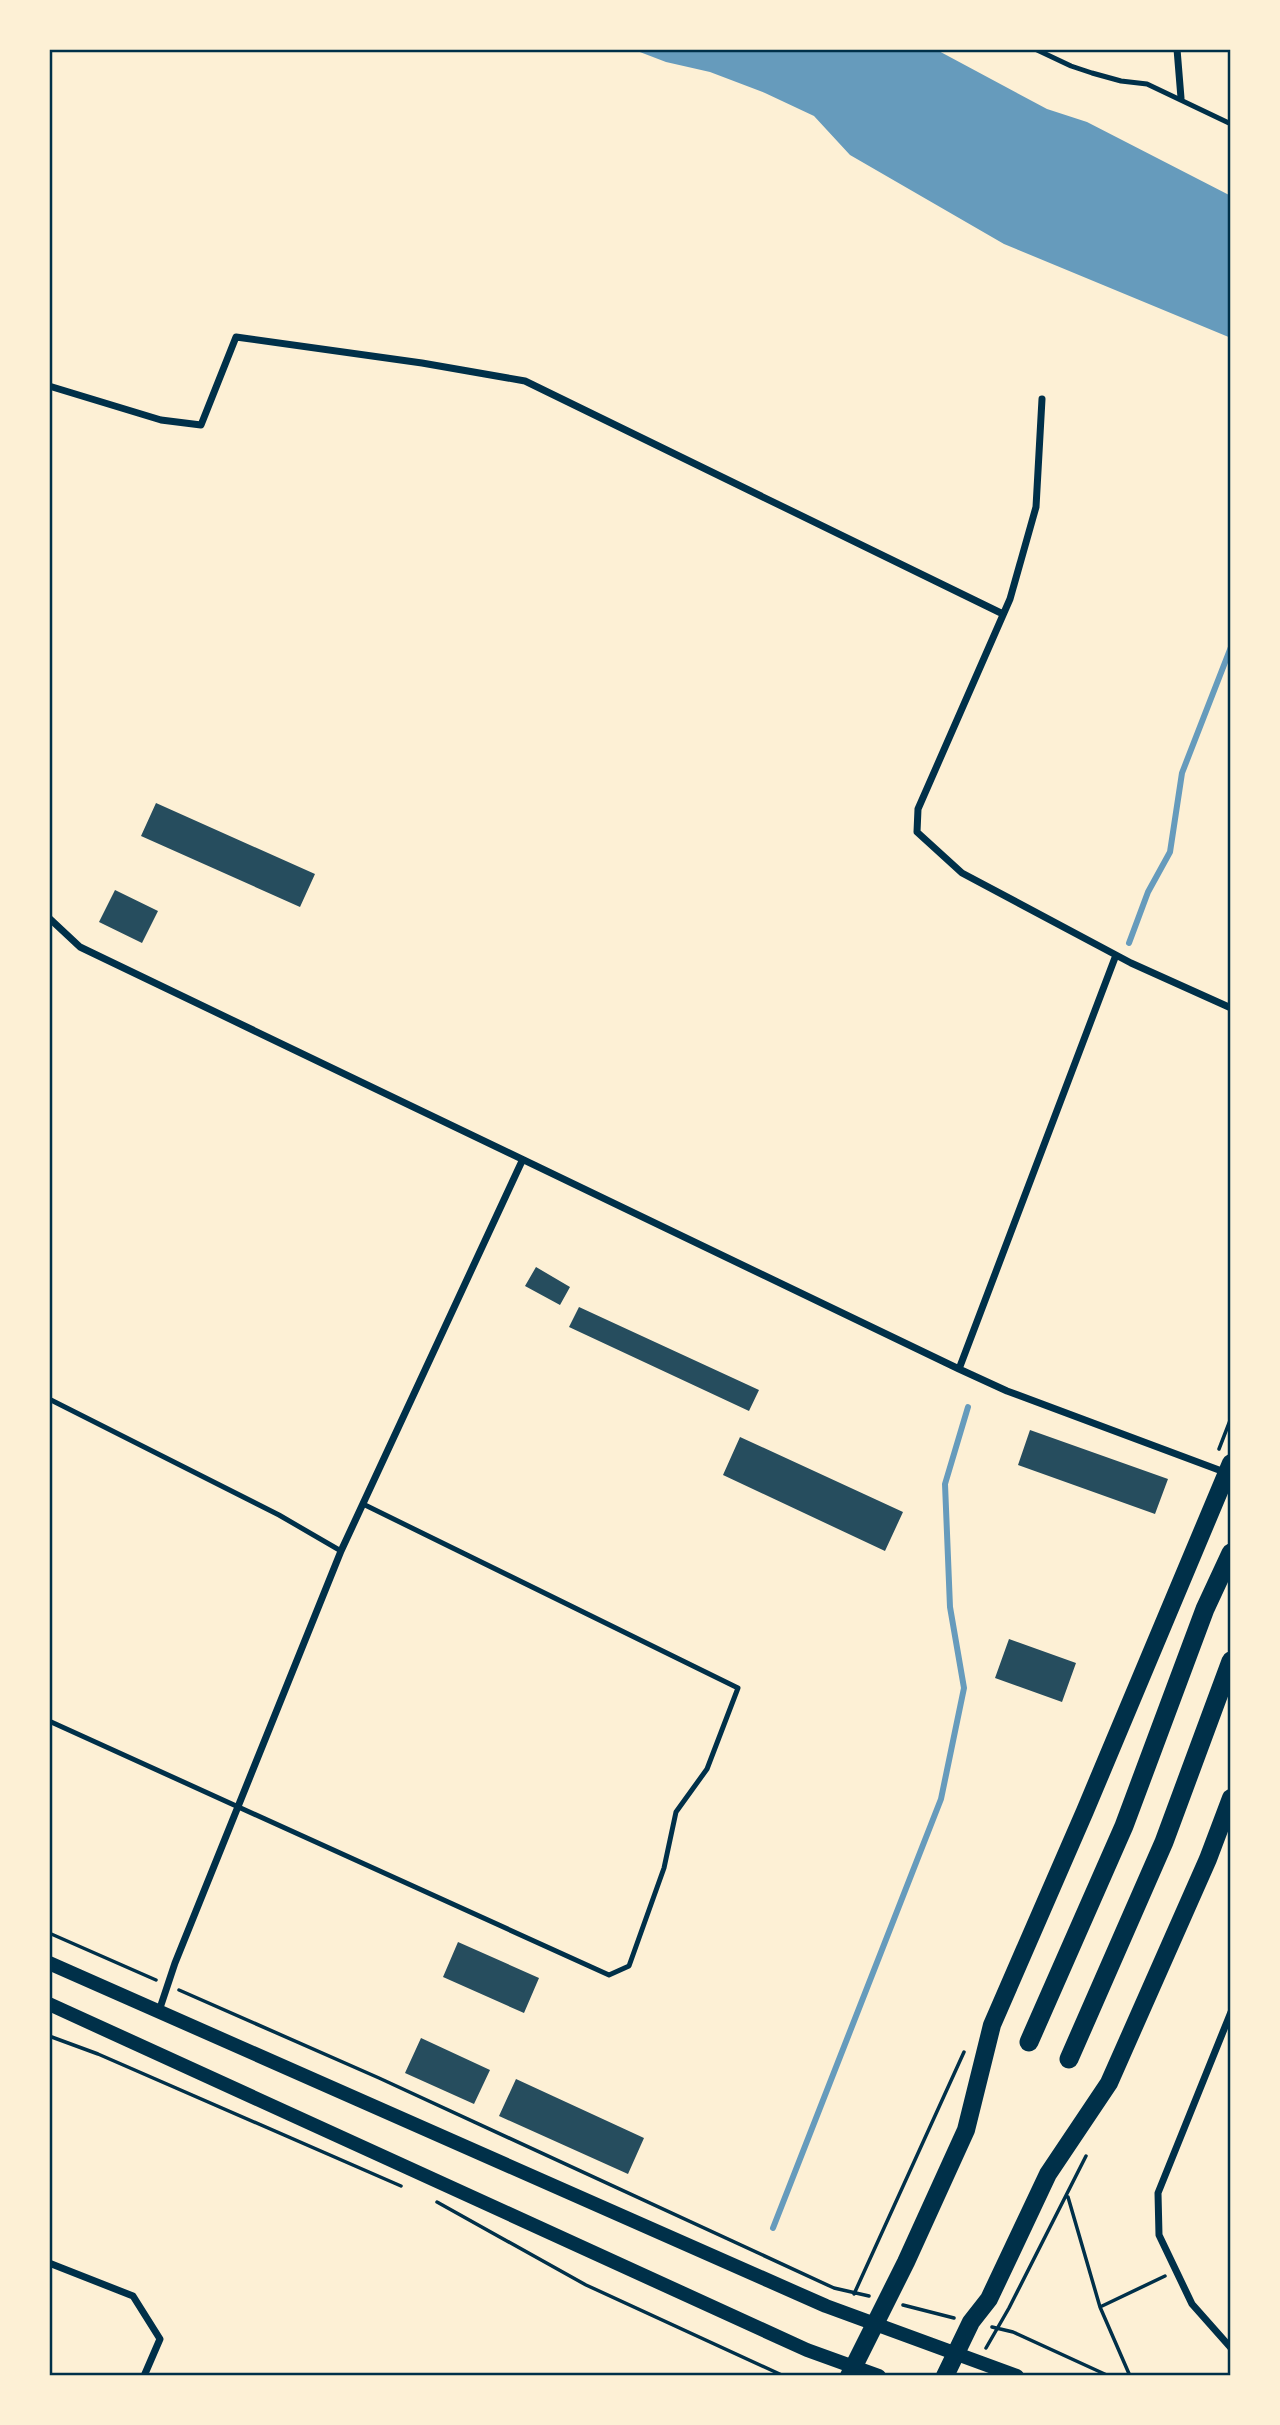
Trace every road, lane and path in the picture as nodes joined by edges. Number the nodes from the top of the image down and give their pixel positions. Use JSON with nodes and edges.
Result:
{"nodes":[{"id":1,"x":1035,"y":49,"type":"edge"},
{"id":2,"x":1177,"y":49,"type":"edge"},
{"id":3,"x":1181,"y":98,"type":"junction"},
{"id":4,"x":1231,"y":124,"type":"edge"},
{"id":5,"x":49,"y":386,"type":"edge"},
{"id":6,"x":1042,"y":399,"type":"dead end"},
{"id":7,"x":1003,"y":614,"type":"junction"},
{"id":8,"x":49,"y":918,"type":"edge"},
{"id":9,"x":1116,"y":955,"type":"junction"},
{"id":10,"x":1231,"y":1008,"type":"edge"},
{"id":11,"x":522,"y":1161,"type":"junction"},
{"id":12,"x":959,"y":1369,"type":"junction"},
{"id":13,"x":49,"y":1399,"type":"edge"},
{"id":14,"x":1229,"y":1468,"type":"edge"},
{"id":15,"x":363,"y":1504,"type":"junction"},
{"id":16,"x":341,"y":1551,"type":"junction"},
{"id":17,"x":1231,"y":1553,"type":"edge"},
{"id":18,"x":1231,"y":1661,"type":"edge"},
{"id":19,"x":49,"y":1721,"type":"edge"},
{"id":20,"x":1231,"y":1798,"type":"edge"},
{"id":21,"x":237,"y":1807,"type":"junction"},
{"id":22,"x":49,"y":1933,"type":"edge"},
{"id":23,"x":49,"y":1963,"type":"edge"},
{"id":24,"x":168,"y":1985,"type":"junction"},
{"id":25,"x":49,"y":2004,"type":"edge"},
{"id":26,"x":159,"y":2011,"type":"junction"},
{"id":27,"x":1231,"y":2012,"type":"edge"},
{"id":28,"x":49,"y":2036,"type":"edge"},
{"id":29,"x":1029,"y":2042,"type":"dead end"},
{"id":30,"x":1069,"y":2059,"type":"dead end"},
{"id":31,"x":409,"y":2190,"type":"dead end"},
{"id":32,"x":1067,"y":2195,"type":"dead end"},
{"id":33,"x":433,"y":2200,"type":"dead end"},
{"id":34,"x":49,"y":2263,"type":"edge"},
{"id":35,"x":1176,"y":2270,"type":"junction"},
{"id":36,"x":887,"y":2301,"type":"junction"},
{"id":37,"x":1100,"y":2307,"type":"junction"},
{"id":38,"x":971,"y":2322,"type":"junction"},
{"id":39,"x":875,"y":2323,"type":"junction"},
{"id":40,"x":1231,"y":2348,"type":"edge"},
{"id":41,"x":957,"y":2352,"type":"junction"},
{"id":42,"x":852,"y":2371,"type":"edge"},
{"id":43,"x":144,"y":2376,"type":"edge"},
{"id":44,"x":784,"y":2376,"type":"edge"},
{"id":45,"x":879,"y":2376,"type":"edge"},
{"id":46,"x":945,"y":2376,"type":"edge"},
{"id":47,"x":1017,"y":2376,"type":"edge"},
{"id":48,"x":1109,"y":2376,"type":"edge"},
{"id":49,"x":1130,"y":2376,"type":"edge"}],
"edges":[{"from":1,"to":3,"type":"lane"},
{"from":2,"to":3,"type":"street"},
{"from":3,"to":4,"type":"lane"},
{"from":5,"to":7,"type":"street"},
{"from":6,"to":7,"type":"street"},
{"from":7,"to":9,"type":"street"},
{"from":8,"to":11,"type":"street"},
{"from":9,"to":10,"type":"street"},
{"from":9,"to":12,"type":"street"},
{"from":11,"to":12,"type":"street"},
{"from":11,"to":15,"type":"street"},
{"from":12,"to":14,"type":"street"},
{"from":13,"to":16,"type":"lane"},
{"from":14,"to":36,"type":"main road"},
{"from":15,"to":16,"type":"street"},
{"from":15,"to":21,"type":"lane"},
{"from":16,"to":21,"type":"street"},
{"from":17,"to":29,"type":"highway"},
{"from":18,"to":30,"type":"highway"},
{"from":19,"to":21,"type":"lane"},
{"from":20,"to":38,"type":"main road"},
{"from":21,"to":24,"type":"street"},
{"from":22,"to":24,"type":"path"},
{"from":23,"to":26,"type":"main road"},
{"from":24,"to":26,"type":"street"},
{"from":24,"to":36,"type":"path"},
{"from":25,"to":42,"type":"main road"},
{"from":26,"to":39,"type":"main road"},
{"from":27,"to":35,"type":"street"},
{"from":28,"to":31,"type":"path"},
{"from":32,"to":37,"type":"path"},
{"from":33,"to":44,"type":"path"},
{"from":34,"to":43,"type":"street"},
{"from":35,"to":37,"type":"path"},
{"from":35,"to":40,"type":"street"},
{"from":36,"to":38,"type":"path"},
{"from":36,"to":39,"type":"main road"},
{"from":37,"to":49,"type":"path"},
{"from":38,"to":41,"type":"main road"},
{"from":38,"to":48,"type":"path"},
{"from":39,"to":41,"type":"main road"},
{"from":39,"to":42,"type":"main road"},
{"from":41,"to":46,"type":"main road"},
{"from":41,"to":47,"type":"main road"},
{"from":42,"to":45,"type":"main road"}]}
